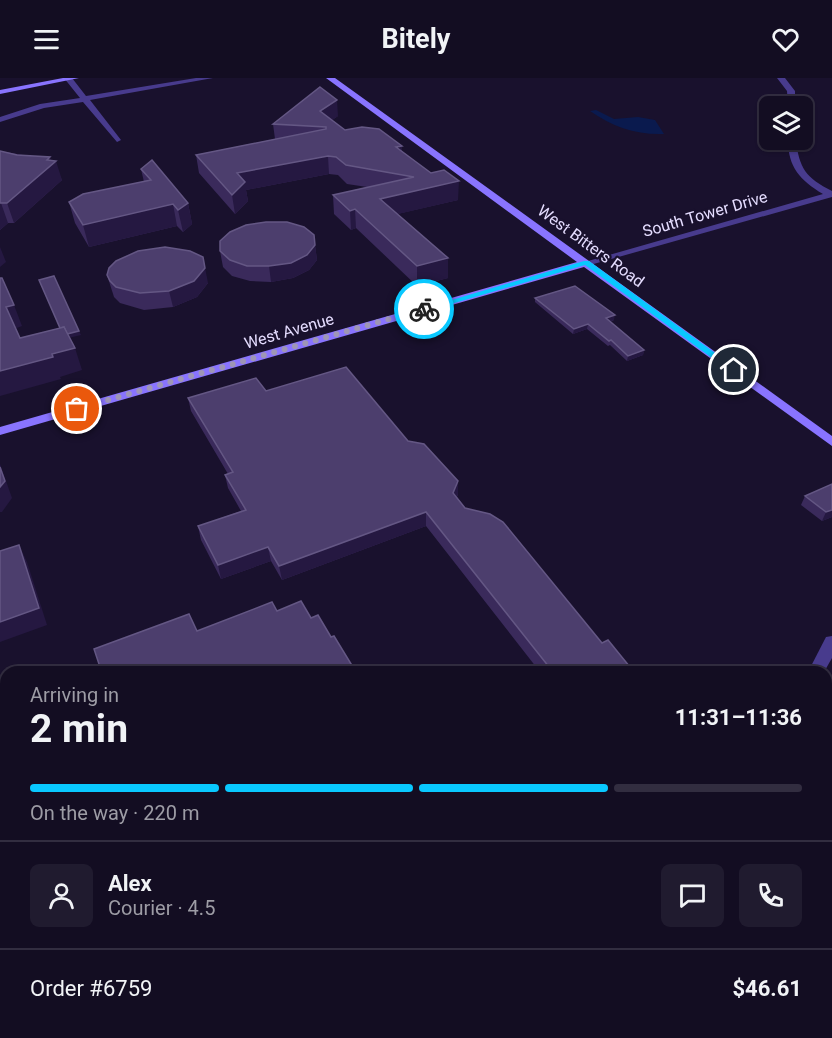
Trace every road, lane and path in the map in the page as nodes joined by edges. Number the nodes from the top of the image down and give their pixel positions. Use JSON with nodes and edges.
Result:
{"nodes":[{"id":1,"x":40,"y":78,"type":"edge"},
{"id":2,"x":71,"y":78,"type":"edge"},
{"id":3,"x":209,"y":78,"type":"edge"},
{"id":4,"x":330,"y":78,"type":"edge"},
{"id":5,"x":782,"y":78,"type":"edge"},
{"id":6,"x":0,"y":86,"type":"edge"},
{"id":7,"x":0,"y":92,"type":"edge"},
{"id":8,"x":791,"y":96,"type":"edge"},
{"id":9,"x":84,"y":99,"type":"junction"},
{"id":10,"x":0,"y":120,"type":"edge"},
{"id":11,"x":117,"y":140,"type":"dead end"},
{"id":12,"x":793,"y":150,"type":"edge"},
{"id":13,"x":832,"y":194,"type":"edge"},
{"id":14,"x":586,"y":263,"type":"junction"},
{"id":15,"x":0,"y":431,"type":"edge"},
{"id":16,"x":832,"y":442,"type":"edge"},
{"id":17,"x":832,"y":642,"type":"edge"},
{"id":18,"x":819,"y":666,"type":"edge"}],
"edges":[{"from":1,"to":6,"type":"main road"},
{"from":2,"to":7,"type":"main road"},
{"from":2,"to":9,"type":"street"},
{"from":3,"to":9,"type":"street"},
{"from":4,"to":14,"type":"main road","name":"West Bitters Road"},
{"from":5,"to":8,"type":"street"},
{"from":9,"to":10,"type":"street"},
{"from":9,"to":11,"type":"street"},
{"from":12,"to":13,"type":"street"},
{"from":13,"to":14,"type":"street","name":"South Tower Drive"},
{"from":14,"to":15,"type":"main road","name":"West Avenue"},
{"from":14,"to":16,"type":"main road","name":"West Bitters Road"},
{"from":17,"to":18,"type":"street"}]}
